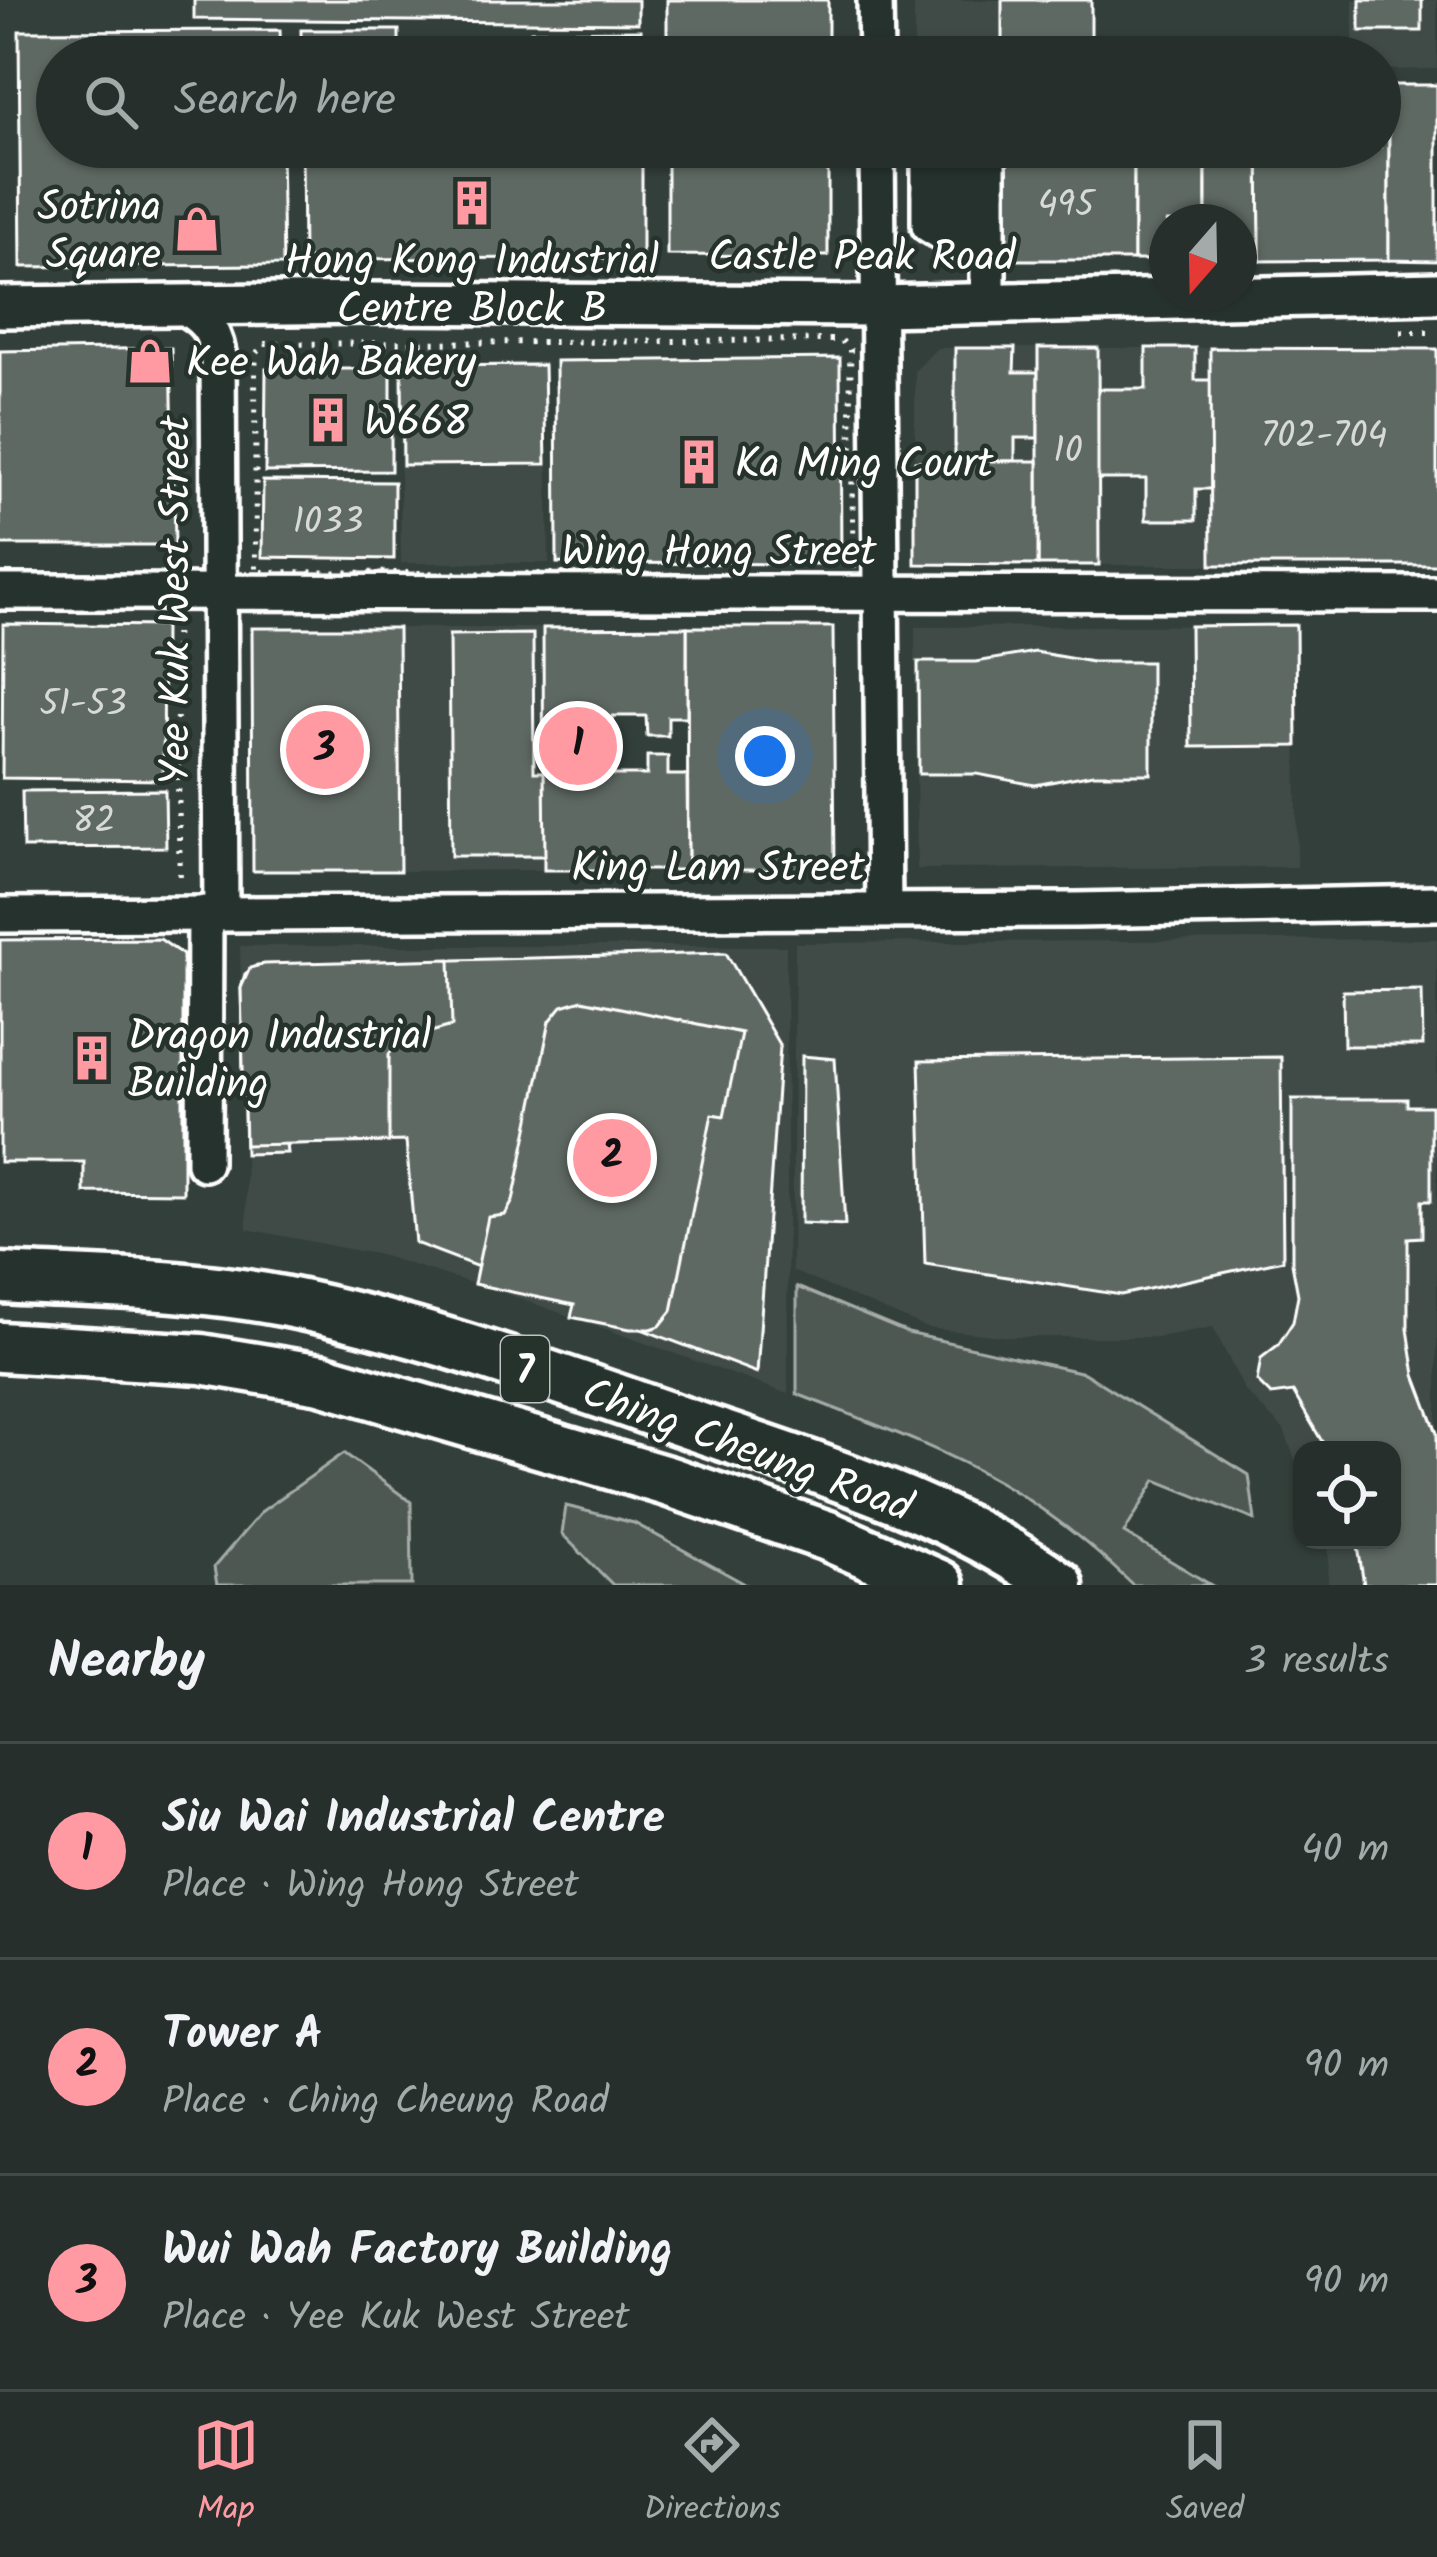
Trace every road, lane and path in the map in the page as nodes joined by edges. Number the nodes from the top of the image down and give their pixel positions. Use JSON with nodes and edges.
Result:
{"nodes":[{"id":1,"x":875,"y":0,"type":"edge"},
{"id":2,"x":876,"y":36,"type":"edge"},
{"id":3,"x":877,"y":168,"type":"edge"},
{"id":4,"x":929,"y":168,"type":"edge"},
{"id":5,"x":953,"y":168,"type":"edge"},
{"id":6,"x":988,"y":168,"type":"edge"},
{"id":7,"x":928,"y":191,"type":"junction"},
{"id":8,"x":988,"y":191,"type":"junction"},
{"id":9,"x":988,"y":225,"type":"junction"},
{"id":10,"x":988,"y":260,"type":"junction"},
{"id":11,"x":1437,"y":293,"type":"edge"},
{"id":12,"x":988,"y":304,"type":"junction"},
{"id":13,"x":180,"y":305,"type":"junction"},
{"id":14,"x":0,"y":307,"type":"edge"},
{"id":15,"x":880,"y":307,"type":"junction"},
{"id":16,"x":1389,"y":332,"type":"dead end"},
{"id":17,"x":1437,"y":332,"type":"edge"},
{"id":18,"x":850,"y":350,"type":"joint"},
{"id":19,"x":0,"y":592,"type":"edge"},
{"id":20,"x":218,"y":592,"type":"junction"},
{"id":21,"x":1437,"y":594,"type":"edge"},
{"id":22,"x":881,"y":596,"type":"junction"},
{"id":23,"x":175,"y":618,"type":"dead end"},
{"id":24,"x":170,"y":888,"type":"dead end"},
{"id":25,"x":1437,"y":903,"type":"edge"},
{"id":26,"x":884,"y":910,"type":"junction"},
{"id":27,"x":213,"y":913,"type":"junction"},
{"id":28,"x":0,"y":914,"type":"edge"},
{"id":29,"x":205,"y":1162,"type":"dead end"},
{"id":30,"x":0,"y":1278,"type":"edge"},
{"id":31,"x":0,"y":1347,"type":"edge"},
{"id":32,"x":939,"y":1585,"type":"edge"},
{"id":33,"x":1058,"y":1585,"type":"edge"}],
"edges":[{"from":1,"to":2,"type":"street"},
{"from":3,"to":15,"type":"street"},
{"from":4,"to":7,"type":"street"},
{"from":5,"to":8,"type":"street"},
{"from":6,"to":8,"type":"street"},
{"from":7,"to":9,"type":"street"},
{"from":7,"to":10,"type":"street"},
{"from":8,"to":9,"type":"street"},
{"from":9,"to":10,"type":"street"},
{"from":10,"to":12,"type":"street"},
{"from":11,"to":12,"type":"main road","name":"Castle Peak Road"},
{"from":12,"to":15,"type":"main road","name":"Castle Peak Road"},
{"from":13,"to":14,"type":"main road","name":"Castle Peak Road"},
{"from":13,"to":15,"type":"main road","name":"Castle Peak Road"},
{"from":13,"to":20,"type":"street","name":"Yee Kuk West Street"},
{"from":15,"to":22,"type":"street"},
{"from":16,"to":17,"type":"path"},
{"from":18,"to":18,"type":"path"},
{"from":19,"to":20,"type":"street","name":"Wing Hong Street"},
{"from":20,"to":22,"type":"street","name":"Wing Hong Street"},
{"from":20,"to":27,"type":"street","name":"Yee Kuk West Street"},
{"from":21,"to":22,"type":"street","name":"Wing Hong Street"},
{"from":22,"to":26,"type":"street"},
{"from":23,"to":24,"type":"path"},
{"from":25,"to":26,"type":"street","name":"King Lam Street"},
{"from":26,"to":27,"type":"street","name":"King Lam Street"},
{"from":27,"to":28,"type":"street","name":"King Lam Street"},
{"from":27,"to":29,"type":"street","name":"Yee Kuk West Street"},
{"from":30,"to":33,"type":"highway","name":"Ching Cheung Road","number":"7"},
{"from":31,"to":32,"type":"highway","name":"Ching Cheung Road","number":"7"}]}
